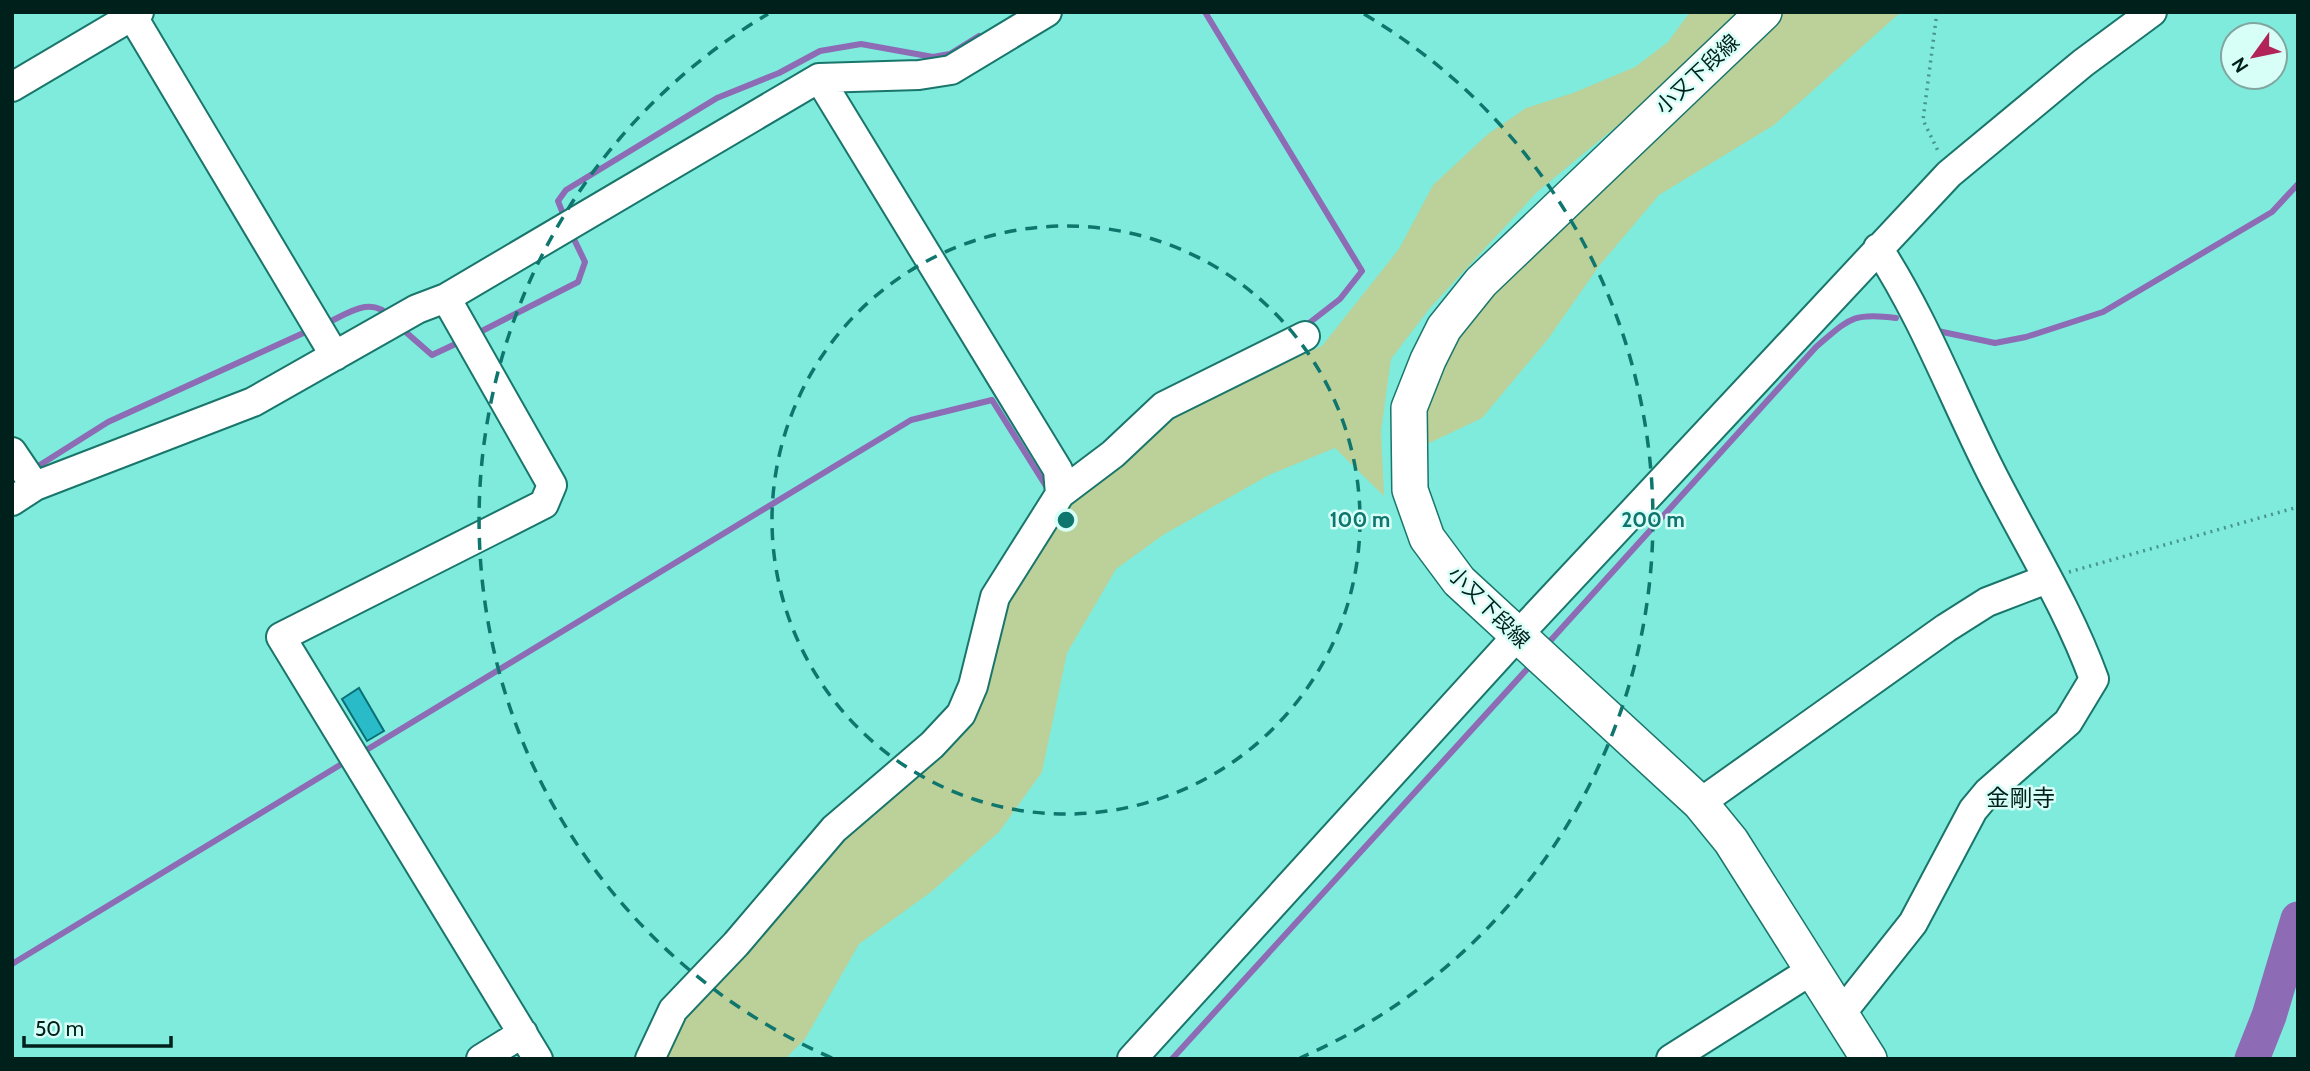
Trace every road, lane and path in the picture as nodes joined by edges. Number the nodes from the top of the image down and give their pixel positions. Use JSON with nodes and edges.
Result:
{"nodes":[{"id":1,"x":1047,"y":12,"type":"edge"},
{"id":2,"x":1764,"y":12,"type":"edge"},
{"id":3,"x":1937,"y":12,"type":"edge"},
{"id":4,"x":2152,"y":12,"type":"edge"},
{"id":5,"x":134,"y":14,"type":"edge"},
{"id":6,"x":819,"y":78,"type":"junction"},
{"id":7,"x":12,"y":87,"type":"edge"},
{"id":8,"x":1949,"y":174,"type":"junction"},
{"id":9,"x":1878,"y":248,"type":"junction"},
{"id":10,"x":446,"y":298,"type":"junction"},
{"id":11,"x":1305,"y":336,"type":"dead end"},
{"id":12,"x":335,"y":356,"type":"junction"},
{"id":13,"x":12,"y":452,"type":"edge"},
{"id":14,"x":23,"y":493,"type":"edge"},
{"id":15,"x":1060,"y":494,"type":"junction"},
{"id":16,"x":2298,"y":507,"type":"edge"},
{"id":17,"x":2047,"y":579,"type":"junction"},
{"id":18,"x":1517,"y":636,"type":"junction"},
{"id":19,"x":1700,"y":803,"type":"junction"},
{"id":20,"x":1812,"y":970,"type":"junction"},
{"id":21,"x":1840,"y":1015,"type":"junction"},
{"id":22,"x":523,"y":1033,"type":"junction"},
{"id":23,"x":481,"y":1059,"type":"edge"},
{"id":24,"x":538,"y":1059,"type":"edge"},
{"id":25,"x":650,"y":1059,"type":"edge"},
{"id":26,"x":1132,"y":1059,"type":"edge"},
{"id":27,"x":1671,"y":1059,"type":"edge"},
{"id":28,"x":1869,"y":1059,"type":"edge"}],
"edges":[{"from":1,"to":6,"type":"street"},
{"from":2,"to":18,"type":"main road","name":"小又下段線"},
{"from":3,"to":8,"type":"path"},
{"from":4,"to":8,"type":"street"},
{"from":5,"to":7,"type":"street"},
{"from":5,"to":12,"type":"street"},
{"from":6,"to":10,"type":"street"},
{"from":6,"to":15,"type":"street"},
{"from":8,"to":9,"type":"street"},
{"from":9,"to":17,"type":"street"},
{"from":9,"to":18,"type":"street"},
{"from":10,"to":12,"type":"street"},
{"from":10,"to":22,"type":"street"},
{"from":11,"to":15,"type":"street"},
{"from":12,"to":14,"type":"street"},
{"from":13,"to":14,"type":"street"},
{"from":15,"to":25,"type":"street"},
{"from":16,"to":17,"type":"path"},
{"from":17,"to":19,"type":"street"},
{"from":17,"to":21,"type":"street"},
{"from":18,"to":19,"type":"main road","name":"小又下段線"},
{"from":18,"to":26,"type":"street"},
{"from":19,"to":20,"type":"main road","name":"小又下段線"},
{"from":20,"to":21,"type":"main road","name":"小又下段線"},
{"from":20,"to":27,"type":"street"},
{"from":21,"to":28,"type":"main road","name":"小又下段線"},
{"from":22,"to":23,"type":"street"},
{"from":22,"to":24,"type":"street"}]}
